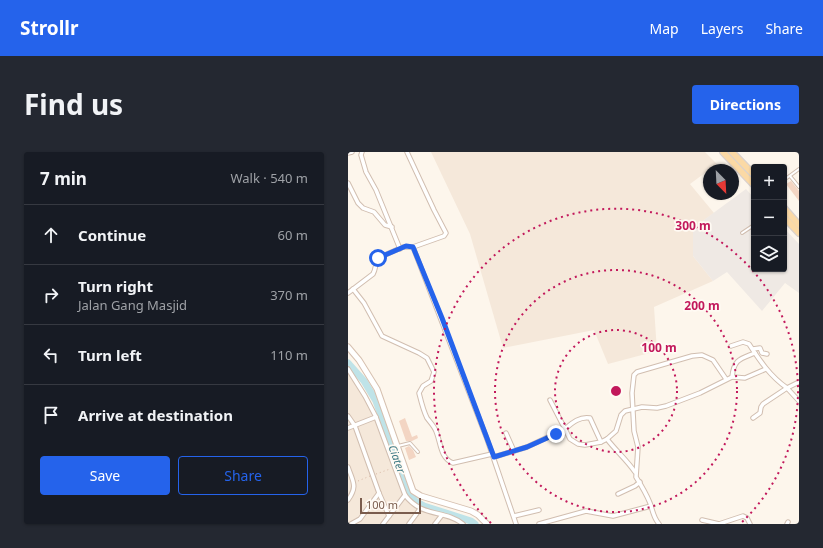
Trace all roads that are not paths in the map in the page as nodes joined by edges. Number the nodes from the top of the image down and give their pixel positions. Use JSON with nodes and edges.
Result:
{"nodes":[{"id":1,"x":352,"y":152,"type":"edge"},
{"id":2,"x":362,"y":152,"type":"edge"},
{"id":3,"x":407,"y":152,"type":"edge"},
{"id":4,"x":723,"y":152,"type":"edge"},
{"id":5,"x":732,"y":152,"type":"edge"},
{"id":6,"x":348,"y":153,"type":"edge"},
{"id":7,"x":799,"y":170,"type":"edge"},
{"id":8,"x":751,"y":172,"type":"edge"},
{"id":9,"x":790,"y":176,"type":"junction"},
{"id":10,"x":787,"y":178,"type":"edge"},
{"id":11,"x":751,"y":182,"type":"edge"},
{"id":12,"x":348,"y":183,"type":"edge"},
{"id":13,"x":799,"y":187,"type":"edge"},
{"id":14,"x":787,"y":211,"type":"edge"},
{"id":15,"x":787,"y":221,"type":"edge"},
{"id":16,"x":799,"y":225,"type":"edge"},
{"id":17,"x":392,"y":227,"type":"junction"},
{"id":18,"x":751,"y":227,"type":"edge"},
{"id":19,"x":799,"y":232,"type":"edge"},
{"id":20,"x":742,"y":233,"type":"dead end"},
{"id":21,"x":413,"y":247,"type":"junction"},
{"id":22,"x":400,"y":249,"type":"junction"},
{"id":23,"x":353,"y":290,"type":"junction"},
{"id":24,"x":348,"y":293,"type":"edge"},
{"id":25,"x":731,"y":346,"type":"dead end"},
{"id":26,"x":348,"y":347,"type":"edge"},
{"id":27,"x":754,"y":351,"type":"junction"},
{"id":28,"x":767,"y":354,"type":"dead end"},
{"id":29,"x":348,"y":369,"type":"edge"},
{"id":30,"x":766,"y":369,"type":"junction"},
{"id":31,"x":732,"y":377,"type":"junction"},
{"id":32,"x":726,"y":379,"type":"junction"},
{"id":33,"x":799,"y":382,"type":"edge"},
{"id":34,"x":787,"y":388,"type":"junction"},
{"id":35,"x":550,"y":400,"type":"dead end"},
{"id":36,"x":799,"y":401,"type":"edge"},
{"id":37,"x":634,"y":408,"type":"junction"},
{"id":38,"x":348,"y":416,"type":"edge"},
{"id":39,"x":376,"y":417,"type":"junction"},
{"id":40,"x":753,"y":418,"type":"dead end"},
{"id":41,"x":355,"y":426,"type":"junction"},
{"id":42,"x":348,"y":428,"type":"edge"},
{"id":43,"x":565,"y":429,"type":"junction"},
{"id":44,"x":506,"y":433,"type":"dead end"},
{"id":45,"x":607,"y":439,"type":"junction"},
{"id":46,"x":601,"y":442,"type":"junction"},
{"id":47,"x":397,"y":446,"type":"junction"},
{"id":48,"x":514,"y":450,"type":"junction"},
{"id":49,"x":418,"y":452,"type":"dead end"},
{"id":50,"x":493,"y":456,"type":"junction"},
{"id":51,"x":348,"y":467,"type":"edge"},
{"id":52,"x":635,"y":472,"type":"junction"},
{"id":53,"x":639,"y":481,"type":"junction"},
{"id":54,"x":379,"y":493,"type":"junction"},
{"id":55,"x":618,"y":494,"type":"dead end"},
{"id":56,"x":405,"y":495,"type":"junction"},
{"id":57,"x":348,"y":500,"type":"edge"},
{"id":58,"x":651,"y":506,"type":"junction"},
{"id":59,"x":420,"y":509,"type":"junction"},
{"id":60,"x":539,"y":510,"type":"dead end"},
{"id":61,"x":442,"y":515,"type":"junction"},
{"id":62,"x":389,"y":516,"type":"junction"},
{"id":63,"x":514,"y":516,"type":"junction"},
{"id":64,"x":702,"y":520,"type":"dead end"},
{"id":65,"x":351,"y":524,"type":"edge"},
{"id":66,"x":383,"y":524,"type":"edge"},
{"id":67,"x":409,"y":524,"type":"edge"},
{"id":68,"x":435,"y":524,"type":"edge"},
{"id":69,"x":463,"y":524,"type":"edge"},
{"id":70,"x":487,"y":524,"type":"edge"},
{"id":71,"x":516,"y":524,"type":"edge"},
{"id":72,"x":539,"y":524,"type":"edge"},
{"id":73,"x":659,"y":524,"type":"edge"},
{"id":74,"x":750,"y":524,"type":"edge"}],
"edges":[{"from":1,"to":6,"type":"street"},
{"from":2,"to":17,"type":"street"},
{"from":3,"to":21,"type":"street"},
{"from":4,"to":11,"type":"main road"},
{"from":5,"to":8,"type":"main road"},
{"from":7,"to":9,"type":"lane"},
{"from":9,"to":10,"type":"lane"},
{"from":9,"to":13,"type":"lane"},
{"from":12,"to":17,"type":"street"},
{"from":14,"to":16,"type":"main road"},
{"from":15,"to":19,"type":"main road"},
{"from":17,"to":22,"type":"street"},
{"from":18,"to":20,"type":"lane"},
{"from":21,"to":22,"type":"street"},
{"from":21,"to":50,"type":"street"},
{"from":22,"to":23,"type":"street"},
{"from":23,"to":24,"type":"street"},
{"from":23,"to":50,"type":"street"},
{"from":25,"to":27,"type":"street"},
{"from":26,"to":47,"type":"street"},
{"from":27,"to":28,"type":"street"},
{"from":27,"to":30,"type":"street"},
{"from":27,"to":31,"type":"street"},
{"from":29,"to":39,"type":"street"},
{"from":30,"to":31,"type":"street"},
{"from":30,"to":34,"type":"street"},
{"from":31,"to":32,"type":"street"},
{"from":32,"to":37,"type":"street"},
{"from":32,"to":37,"type":"street"},
{"from":33,"to":34,"type":"street"},
{"from":34,"to":36,"type":"street"},
{"from":34,"to":40,"type":"street"},
{"from":35,"to":43,"type":"street"},
{"from":37,"to":45,"type":"street"},
{"from":37,"to":52,"type":"street"},
{"from":38,"to":41,"type":"street"},
{"from":39,"to":41,"type":"street"},
{"from":39,"to":56,"type":"street"},
{"from":41,"to":42,"type":"street"},
{"from":41,"to":54,"type":"street"},
{"from":43,"to":46,"type":"street"},
{"from":43,"to":46,"type":"street"},
{"from":43,"to":48,"type":"street"},
{"from":44,"to":48,"type":"street"},
{"from":45,"to":46,"type":"street"},
{"from":45,"to":52,"type":"street"},
{"from":47,"to":49,"type":"lane"},
{"from":47,"to":70,"type":"street"},
{"from":48,"to":50,"type":"street"},
{"from":50,"to":63,"type":"street"},
{"from":51,"to":57,"type":"street"},
{"from":52,"to":53,"type":"street"},
{"from":53,"to":55,"type":"street"},
{"from":53,"to":58,"type":"street"},
{"from":54,"to":62,"type":"street"},
{"from":54,"to":65,"type":"street"},
{"from":56,"to":59,"type":"street"},
{"from":56,"to":62,"type":"street"},
{"from":58,"to":72,"type":"street"},
{"from":58,"to":73,"type":"street"},
{"from":59,"to":61,"type":"street"},
{"from":59,"to":67,"type":"street"},
{"from":60,"to":63,"type":"street"},
{"from":61,"to":68,"type":"street"},
{"from":61,"to":69,"type":"street"},
{"from":62,"to":66,"type":"street"},
{"from":63,"to":71,"type":"street"},
{"from":64,"to":74,"type":"street"}]}
